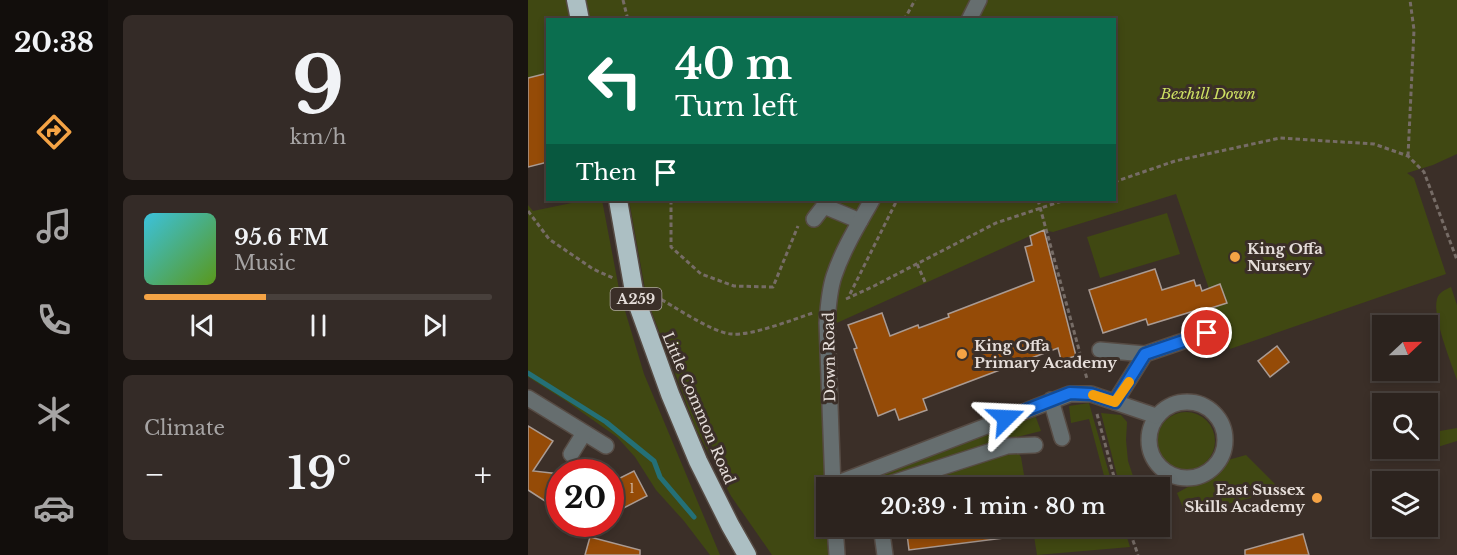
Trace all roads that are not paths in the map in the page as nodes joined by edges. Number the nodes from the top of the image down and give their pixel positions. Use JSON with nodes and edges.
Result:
{"nodes":[{"id":1,"x":576,"y":0,"type":"edge"},
{"id":2,"x":979,"y":0,"type":"edge"},
{"id":3,"x":580,"y":18,"type":"edge"},
{"id":4,"x":970,"y":18,"type":"edge"},
{"id":5,"x":618,"y":201,"type":"edge"},
{"id":6,"x":871,"y":201,"type":"edge"},
{"id":7,"x":824,"y":203,"type":"edge"},
{"id":8,"x":807,"y":220,"type":"road end"},
{"id":9,"x":860,"y":221,"type":"junction"},
{"id":10,"x":1207,"y":333,"type":"dead end"},
{"id":11,"x":1100,"y":350,"type":"dead end"},
{"id":12,"x":1145,"y":354,"type":"junction"},
{"id":13,"x":528,"y":398,"type":"edge"},
{"id":14,"x":1051,"y":400,"type":"junction"},
{"id":15,"x":1115,"y":402,"type":"junction"},
{"id":16,"x":1156,"y":416,"type":"junction"},
{"id":17,"x":584,"y":432,"type":"junction"},
{"id":18,"x":1062,"y":438,"type":"dead end"},
{"id":19,"x":1035,"y":445,"type":"dead end"},
{"id":20,"x":606,"y":446,"type":"dead end"},
{"id":21,"x":571,"y":454,"type":"dead end"},
{"id":22,"x":833,"y":477,"type":"edge"},
{"id":23,"x":856,"y":477,"type":"edge"},
{"id":24,"x":911,"y":477,"type":"edge"},
{"id":25,"x":836,"y":537,"type":"edge"},
{"id":26,"x":883,"y":537,"type":"edge"},
{"id":27,"x":747,"y":555,"type":"edge"},
{"id":28,"x":837,"y":555,"type":"edge"},
{"id":29,"x":885,"y":555,"type":"edge"}],
"edges":[{"from":1,"to":3,"type":"highway"},
{"from":2,"to":4,"type":"street"},
{"from":5,"to":27,"type":"highway","name":"Little Common Road","number":"A259"},
{"from":6,"to":9,"type":"street","name":"Down Road"},
{"from":7,"to":8,"type":"street"},
{"from":7,"to":9,"type":"street"},
{"from":9,"to":22,"type":"street","name":"Down Road"},
{"from":10,"to":12,"type":"street"},
{"from":11,"to":12,"type":"street"},
{"from":12,"to":15,"type":"street"},
{"from":13,"to":17,"type":"street"},
{"from":14,"to":15,"type":"street"},
{"from":14,"to":18,"type":"street"},
{"from":14,"to":23,"type":"street"},
{"from":15,"to":16,"type":"street"},
{"from":16,"to":16,"type":"street"},
{"from":17,"to":20,"type":"street"},
{"from":17,"to":21,"type":"street"},
{"from":19,"to":24,"type":"street"},
{"from":25,"to":28,"type":"street"},
{"from":26,"to":29,"type":"street"}]}
